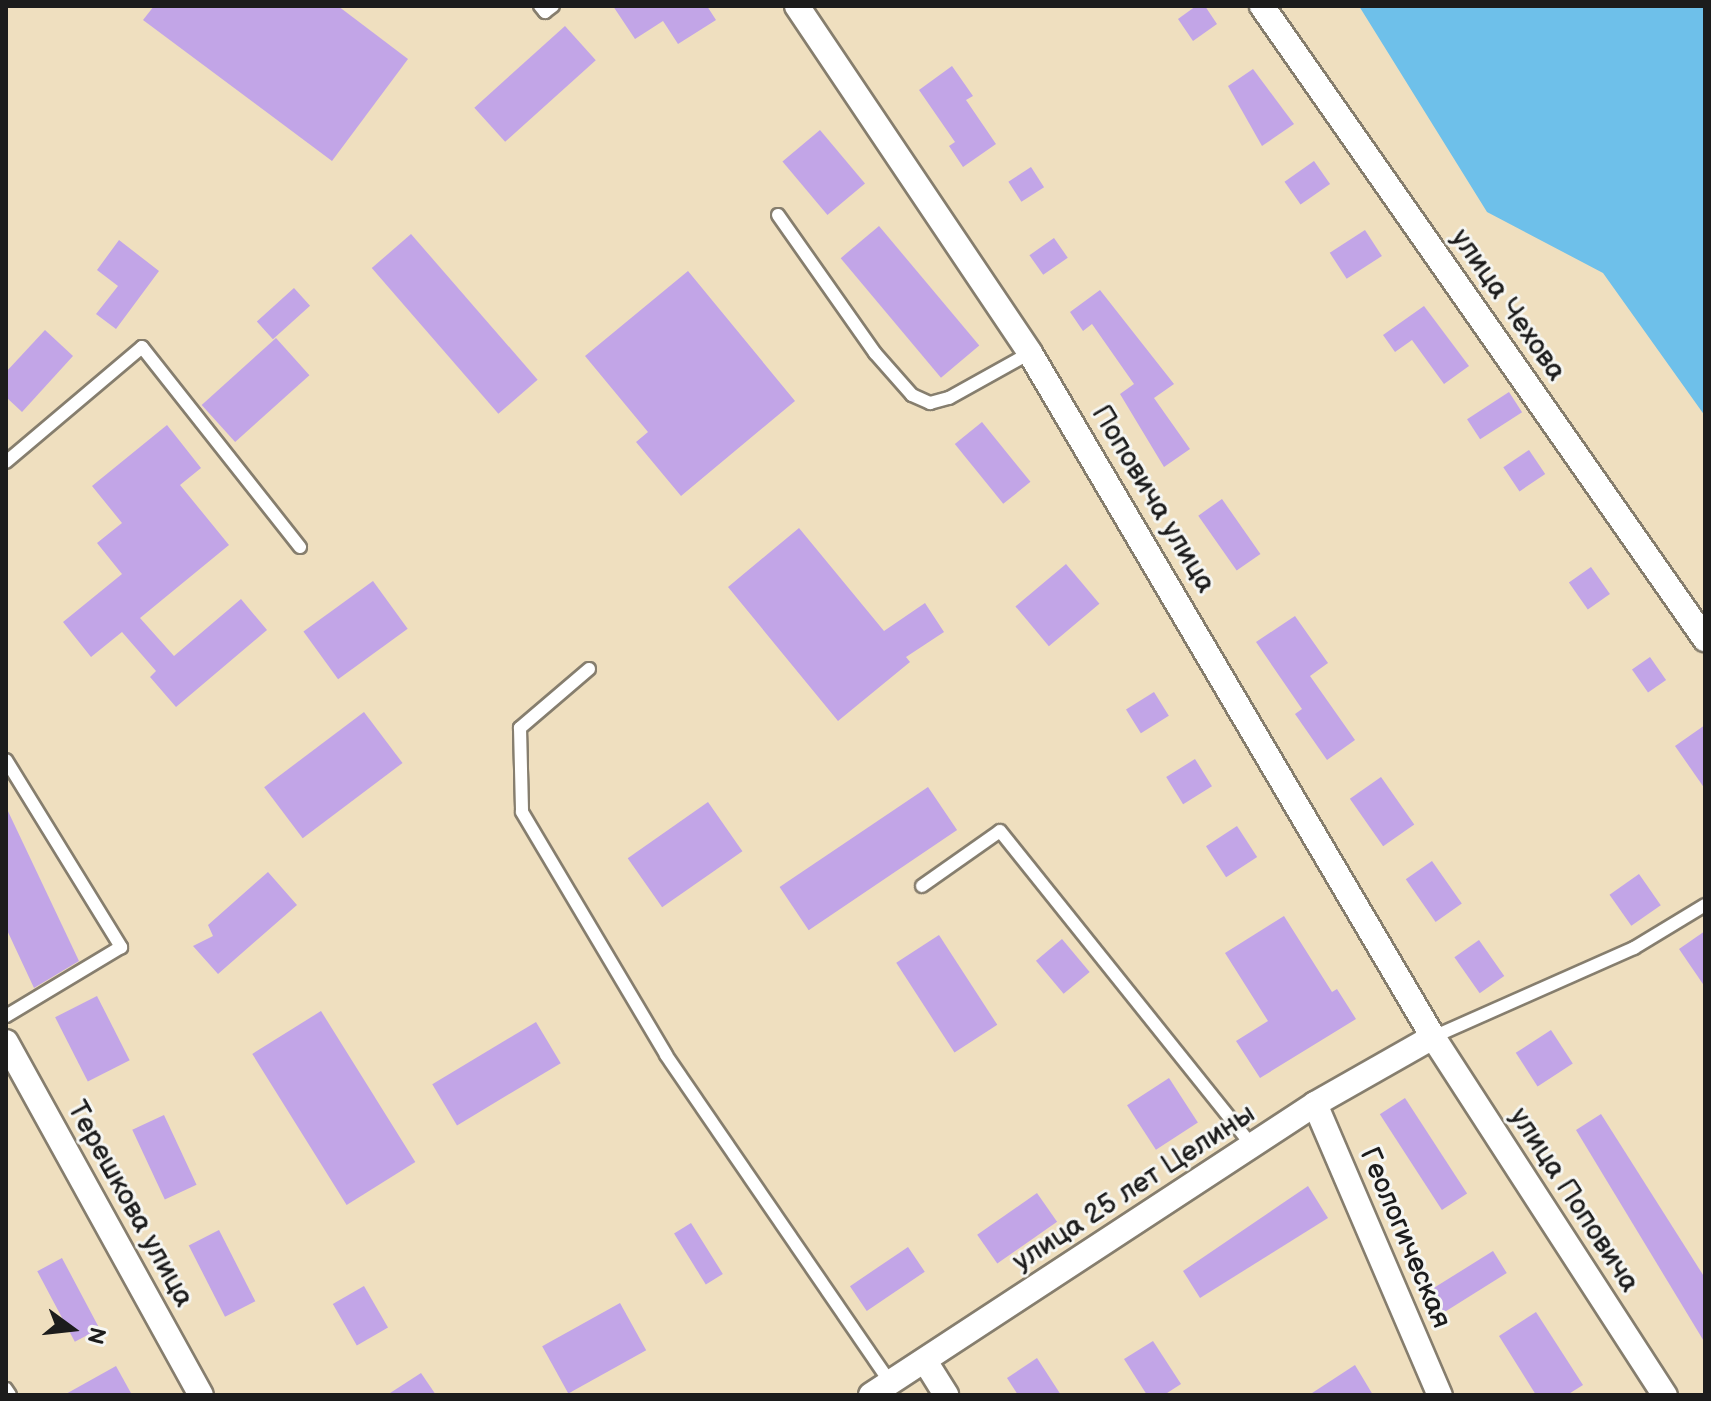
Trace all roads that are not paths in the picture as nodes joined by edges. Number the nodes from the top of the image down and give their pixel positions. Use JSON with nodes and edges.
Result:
{"nodes":[{"id":1,"x":540,"y":6,"type":"edge"},
{"id":2,"x":553,"y":6,"type":"edge"},
{"id":3,"x":797,"y":6,"type":"edge"},
{"id":4,"x":1262,"y":6,"type":"edge"},
{"id":5,"x":778,"y":215,"type":"dead end"},
{"id":6,"x":1030,"y":353,"type":"junction"},
{"id":7,"x":6,"y":462,"type":"edge"},
{"id":8,"x":300,"y":547,"type":"dead end"},
{"id":9,"x":1705,"y":639,"type":"edge"},
{"id":10,"x":589,"y":669,"type":"dead end"},
{"id":11,"x":6,"y":760,"type":"edge"},
{"id":12,"x":922,"y":886,"type":"dead end"},
{"id":13,"x":1705,"y":905,"type":"edge"},
{"id":14,"x":6,"y":1016,"type":"edge"},
{"id":15,"x":1433,"y":1037,"type":"junction"},
{"id":16,"x":6,"y":1042,"type":"edge"},
{"id":17,"x":1315,"y":1104,"type":"junction"},
{"id":18,"x":1253,"y":1147,"type":"junction"},
{"id":19,"x":925,"y":1361,"type":"junction"},
{"id":20,"x":6,"y":1389,"type":"edge"},
{"id":21,"x":881,"y":1389,"type":"edge"},
{"id":22,"x":10,"y":1395,"type":"edge"},
{"id":23,"x":201,"y":1395,"type":"edge"},
{"id":24,"x":946,"y":1395,"type":"edge"},
{"id":25,"x":1440,"y":1395,"type":"edge"},
{"id":26,"x":1665,"y":1395,"type":"edge"}],
"edges":[{"from":1,"to":2,"type":"lane"},
{"from":3,"to":6,"type":"street","name":"Поповича улица"},
{"from":4,"to":9,"type":"street","name":"улица Чехова"},
{"from":5,"to":6,"type":"lane"},
{"from":6,"to":15,"type":"street","name":"Поповича улица"},
{"from":7,"to":8,"type":"lane"},
{"from":10,"to":21,"type":"lane"},
{"from":11,"to":14,"type":"lane"},
{"from":12,"to":18,"type":"lane"},
{"from":13,"to":15,"type":"lane"},
{"from":15,"to":17,"type":"street","name":"улица 25 лет Целины"},
{"from":15,"to":26,"type":"street","name":"улица Поповича"},
{"from":16,"to":23,"type":"street","name":"Терешкова улица"},
{"from":17,"to":18,"type":"street","name":"улица 25 лет Целины"},
{"from":17,"to":25,"type":"street","name":"Геологическая"},
{"from":18,"to":19,"type":"street","name":"улица 25 лет Целины"},
{"from":19,"to":21,"type":"street","name":"улица 25 лет Целины"},
{"from":19,"to":24,"type":"street"},
{"from":20,"to":22,"type":"lane"}]}
